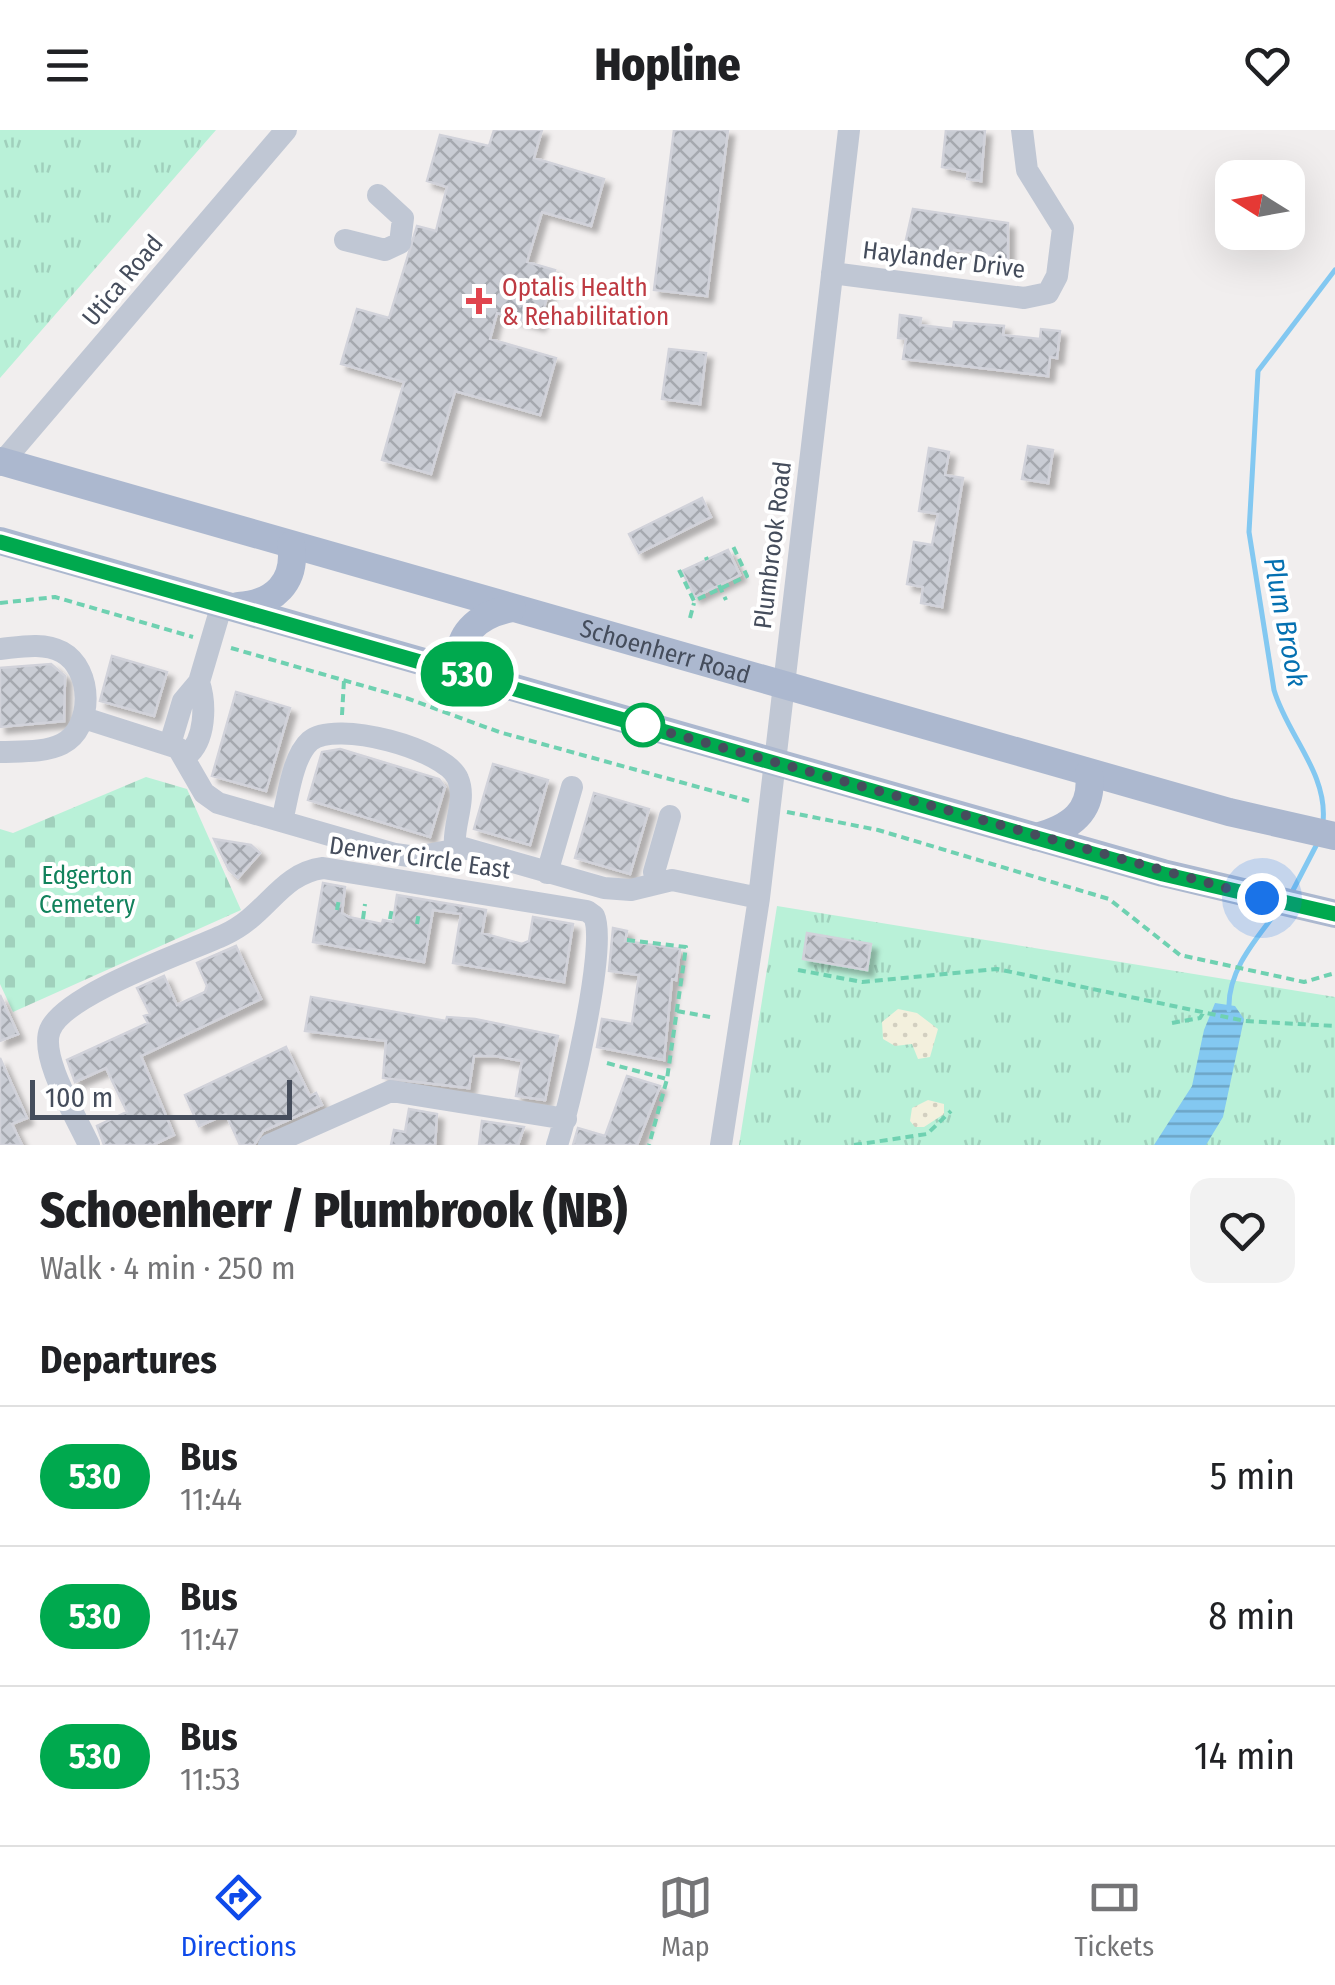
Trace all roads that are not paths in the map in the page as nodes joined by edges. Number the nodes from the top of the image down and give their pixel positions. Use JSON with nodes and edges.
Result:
{"nodes":[{"id":1,"x":286,"y":130,"type":"edge"},
{"id":2,"x":849,"y":130,"type":"edge"},
{"id":3,"x":1022,"y":130,"type":"edge"},
{"id":4,"x":378,"y":195,"type":"dead end"},
{"id":5,"x":345,"y":240,"type":"dead end"},
{"id":6,"x":832,"y":273,"type":"junction"},
{"id":7,"x":1,"y":463,"type":"edge"},
{"id":8,"x":0,"y":542,"type":"edge"},
{"id":9,"x":291,"y":544,"type":"junction"},
{"id":10,"x":226,"y":605,"type":"junction"},
{"id":11,"x":512,"y":608,"type":"junction"},
{"id":12,"x":0,"y":649,"type":"edge"},
{"id":13,"x":462,"y":673,"type":"junction"},
{"id":14,"x":783,"y":685,"type":"junction"},
{"id":15,"x":84,"y":718,"type":"junction"},
{"id":16,"x":178,"y":750,"type":"junction"},
{"id":17,"x":0,"y":752,"type":"edge"},
{"id":18,"x":774,"y":763,"type":"junction"},
{"id":19,"x":1089,"y":773,"type":"junction"},
{"id":20,"x":572,"y":787,"type":"dead end"},
{"id":21,"x":670,"y":816,"type":"dead end"},
{"id":22,"x":282,"y":821,"type":"junction"},
{"id":23,"x":1332,"y":835,"type":"edge"},
{"id":24,"x":1036,"y":837,"type":"junction"},
{"id":25,"x":455,"y":848,"type":"junction"},
{"id":26,"x":547,"y":873,"type":"junction"},
{"id":27,"x":656,"y":882,"type":"junction"},
{"id":28,"x":759,"y":898,"type":"junction"},
{"id":29,"x":1324,"y":912,"type":"edge"},
{"id":30,"x":566,"y":1119,"type":"junction"},
{"id":31,"x":89,"y":1145,"type":"edge"},
{"id":32,"x":268,"y":1145,"type":"edge"},
{"id":33,"x":557,"y":1145,"type":"edge"},
{"id":34,"x":721,"y":1145,"type":"edge"}],
"edges":[{"from":1,"to":7,"type":"street","name":"Utica Road"},
{"from":2,"to":6,"type":"street","name":"Plumbrook Road"},
{"from":3,"to":6,"type":"street","name":"Haylander Drive"},
{"from":4,"to":5,"type":"street"},
{"from":6,"to":14,"type":"street","name":"Plumbrook Road"},
{"from":7,"to":9,"type":"main road","name":"Schoenherr Road"},
{"from":8,"to":10,"type":"main road"},
{"from":9,"to":10,"type":"main road"},
{"from":9,"to":11,"type":"main road","name":"Schoenherr Road"},
{"from":10,"to":13,"type":"main road"},
{"from":10,"to":16,"type":"street"},
{"from":11,"to":13,"type":"main road"},
{"from":11,"to":14,"type":"main road","name":"Schoenherr Road"},
{"from":12,"to":15,"type":"street"},
{"from":13,"to":18,"type":"main road"},
{"from":14,"to":18,"type":"street","name":"Plumbrook Road"},
{"from":14,"to":19,"type":"main road","name":"Schoenherr Road"},
{"from":15,"to":16,"type":"street"},
{"from":15,"to":17,"type":"street"},
{"from":16,"to":22,"type":"street"},
{"from":18,"to":24,"type":"main road"},
{"from":18,"to":28,"type":"street","name":"Plumbrook Road"},
{"from":19,"to":23,"type":"main road","name":"Schoenherr Road"},
{"from":19,"to":24,"type":"main road"},
{"from":20,"to":26,"type":"street"},
{"from":21,"to":27,"type":"street"},
{"from":22,"to":25,"type":"street"},
{"from":22,"to":25,"type":"street"},
{"from":24,"to":29,"type":"main road"},
{"from":25,"to":26,"type":"street"},
{"from":26,"to":27,"type":"street"},
{"from":27,"to":28,"type":"street"},
{"from":28,"to":34,"type":"street","name":"Plumbrook Road"},
{"from":30,"to":31,"type":"street","name":"Denver Circle East"},
{"from":30,"to":32,"type":"street"},
{"from":30,"to":33,"type":"street"}]}
